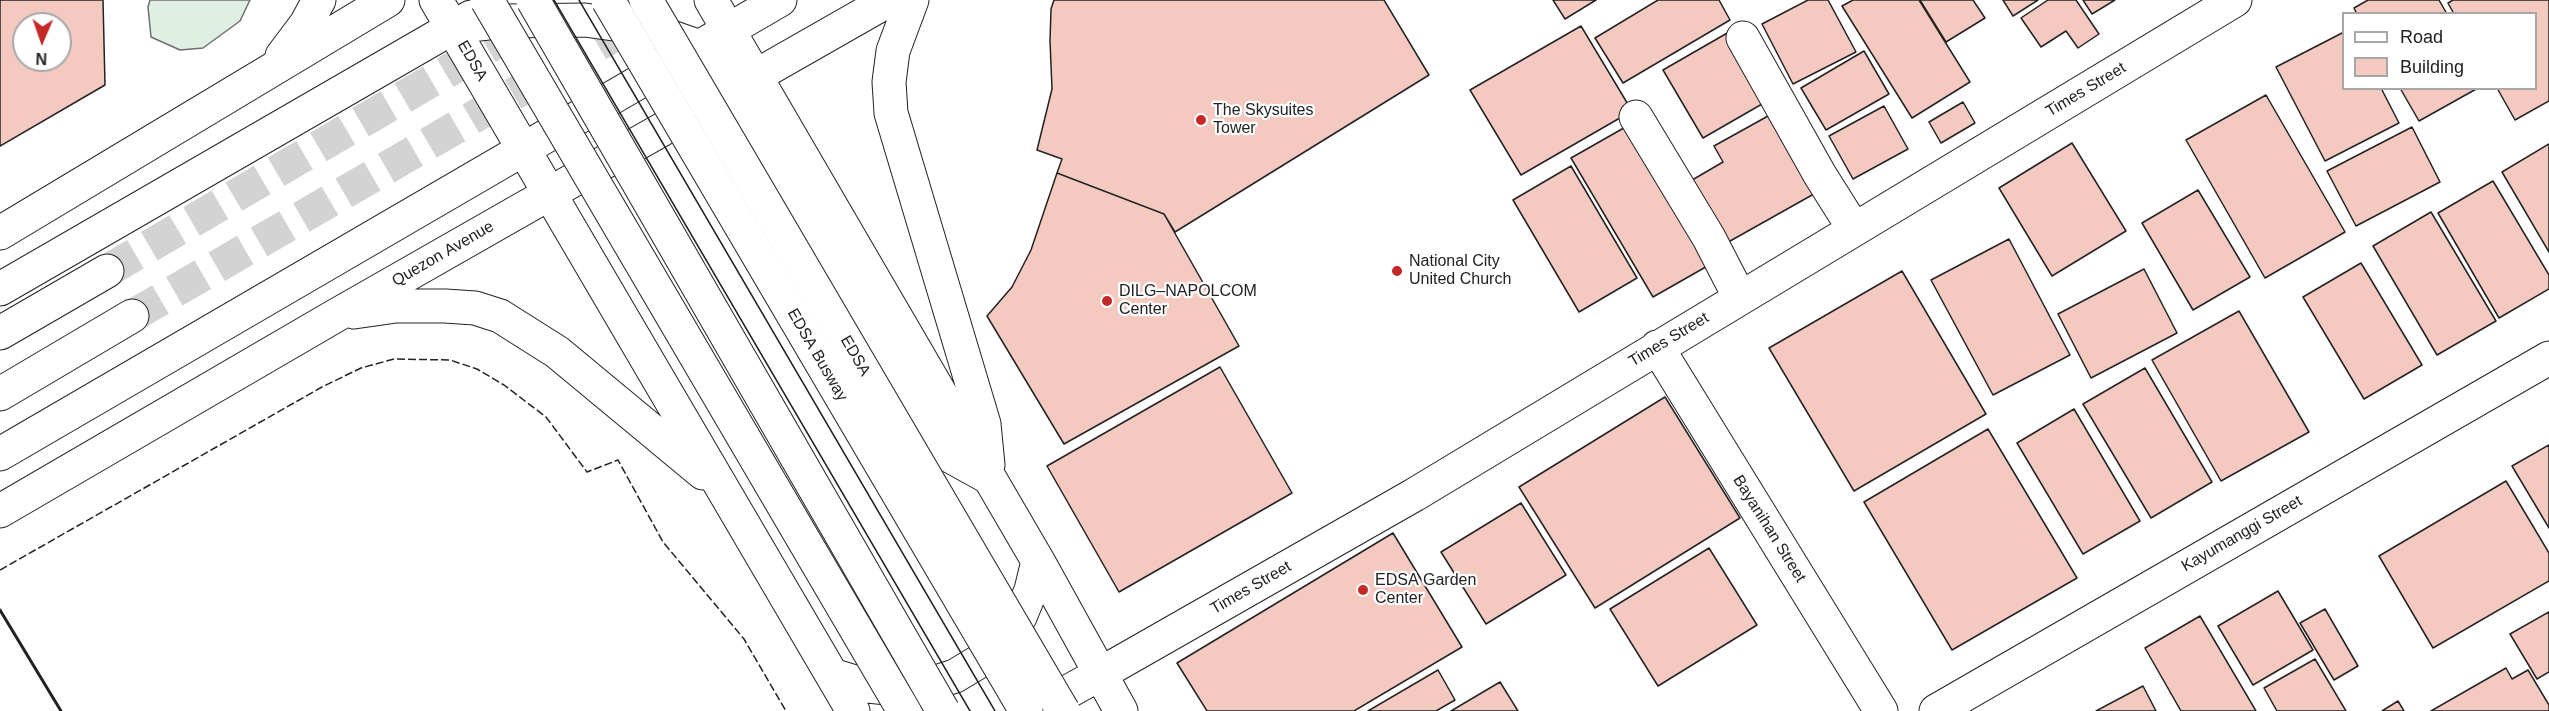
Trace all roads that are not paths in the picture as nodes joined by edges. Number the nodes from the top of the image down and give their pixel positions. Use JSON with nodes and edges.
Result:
{"nodes":[{"id":1,"x":319,"y":0,"type":"edge"},
{"id":2,"x":388,"y":0,"type":"edge"},
{"id":3,"x":436,"y":0,"type":"edge"},
{"id":4,"x":533,"y":0,"type":"edge"},
{"id":5,"x":547,"y":0,"type":"edge"},
{"id":6,"x":608,"y":0,"type":"edge"},
{"id":7,"x":646,"y":0,"type":"edge"},
{"id":8,"x":711,"y":0,"type":"edge"},
{"id":9,"x":780,"y":0,"type":"edge"},
{"id":10,"x":889,"y":0,"type":"edge"},
{"id":11,"x":912,"y":0,"type":"edge"},
{"id":12,"x":2235,"y":0,"type":"edge"},
{"id":13,"x":491,"y":1,"type":"edge"},
{"id":14,"x":453,"y":27,"type":"junction"},
{"id":15,"x":729,"y":30,"type":"junction"},
{"id":16,"x":1743,"y":38,"type":"dead end"},
{"id":17,"x":700,"y":47,"type":"junction"},
{"id":18,"x":273,"y":67,"type":"junction"},
{"id":19,"x":756,"y":76,"type":"junction"},
{"id":20,"x":727,"y":93,"type":"junction"},
{"id":21,"x":1636,"y":117,"type":"dead end"},
{"id":22,"x":523,"y":150,"type":"junction"},
{"id":23,"x":548,"y":195,"type":"junction"},
{"id":24,"x":1854,"y":229,"type":"junction"},
{"id":25,"x":0,"y":232,"type":"edge"},
{"id":26,"x":107,"y":271,"type":"tunnel mouth"},
{"id":27,"x":0,"y":289,"type":"edge"},
{"id":28,"x":1740,"y":298,"type":"junction"},
{"id":29,"x":132,"y":316,"type":"tunnel mouth"},
{"id":30,"x":335,"y":316,"type":"junction"},
{"id":31,"x":0,"y":333,"type":"edge"},
{"id":32,"x":1657,"y":347,"type":"junction"},
{"id":33,"x":2549,"y":358,"type":"edge"},
{"id":34,"x":0,"y":394,"type":"edge"},
{"id":35,"x":0,"y":454,"type":"edge"},
{"id":36,"x":989,"y":478,"type":"junction"},
{"id":37,"x":721,"y":487,"type":"junction"},
{"id":38,"x":0,"y":511,"type":"edge"},
{"id":39,"x":1038,"y":561,"type":"junction"},
{"id":40,"x":1100,"y":674,"type":"junction"},
{"id":41,"x":832,"y":675,"type":"junction"},
{"id":42,"x":853,"y":711,"type":"edge"},
{"id":43,"x":904,"y":711,"type":"edge"},
{"id":44,"x":943,"y":711,"type":"edge"},
{"id":45,"x":1026,"y":711,"type":"edge"},
{"id":46,"x":1033,"y":711,"type":"edge"},
{"id":47,"x":1063,"y":711,"type":"edge"},
{"id":48,"x":1121,"y":711,"type":"edge"},
{"id":49,"x":1881,"y":711,"type":"edge"},
{"id":50,"x":1936,"y":711,"type":"edge"}],
"edges":[{"from":1,"to":18,"type":"main road"},
{"from":2,"to":18,"type":"main road"},
{"from":3,"to":14,"type":"main road","name":"EDSA"},
{"from":4,"to":44,"type":"main road","bridge":true},
{"from":5,"to":15,"type":"main road"},
{"from":6,"to":45,"type":"main road","name":"EDSA Busway","bridge":true},
{"from":7,"to":47,"type":"main road","name":"EDSA","bridge":true},
{"from":8,"to":15,"type":"main road"},
{"from":9,"to":15,"type":"main road"},
{"from":10,"to":19,"type":"main road","name":"Quezon Avenue"},
{"from":11,"to":36,"type":"main road"},
{"from":12,"to":24,"type":"main road","name":"Times Street"},
{"from":13,"to":14,"type":"main road"},
{"from":13,"to":43,"type":"main road","bridge":true},
{"from":14,"to":17,"type":"main road"},
{"from":14,"to":22,"type":"main road","name":"EDSA"},
{"from":14,"to":27,"type":"main road"},
{"from":15,"to":17,"type":"main road"},
{"from":15,"to":19,"type":"main road"},
{"from":16,"to":24,"type":"main road"},
{"from":17,"to":20,"type":"main road"},
{"from":17,"to":22,"type":"main road"},
{"from":18,"to":25,"type":"main road"},
{"from":19,"to":20,"type":"main road","name":"Quezon Avenue"},
{"from":19,"to":36,"type":"main road"},
{"from":20,"to":23,"type":"main road","name":"Quezon Avenue"},
{"from":20,"to":36,"type":"main road"},
{"from":21,"to":28,"type":"main road"},
{"from":22,"to":23,"type":"main road","name":"EDSA"},
{"from":22,"to":35,"type":"main road"},
{"from":23,"to":30,"type":"main road","name":"Quezon Avenue"},
{"from":23,"to":37,"type":"main road","name":"EDSA"},
{"from":24,"to":28,"type":"main road","name":"Times Street"},
{"from":26,"to":31,"type":"main road"},
{"from":28,"to":32,"type":"main road","name":"Times Street"},
{"from":29,"to":34,"type":"main road"},
{"from":30,"to":37,"type":"main road"},
{"from":30,"to":38,"type":"main road","name":"Quezon Avenue"},
{"from":32,"to":40,"type":"main road","name":"Times Street"},
{"from":32,"to":49,"type":"main road","name":"Bayanihan Street"},
{"from":33,"to":50,"type":"main road","name":"Kayumanggi Street"},
{"from":36,"to":39,"type":"main road"},
{"from":37,"to":41,"type":"main road","name":"EDSA"},
{"from":39,"to":40,"type":"main road"},
{"from":39,"to":41,"type":"main road"},
{"from":40,"to":46,"type":"main road","name":"Times Street"},
{"from":40,"to":48,"type":"main road"},
{"from":41,"to":42,"type":"main road","name":"EDSA"}]}
